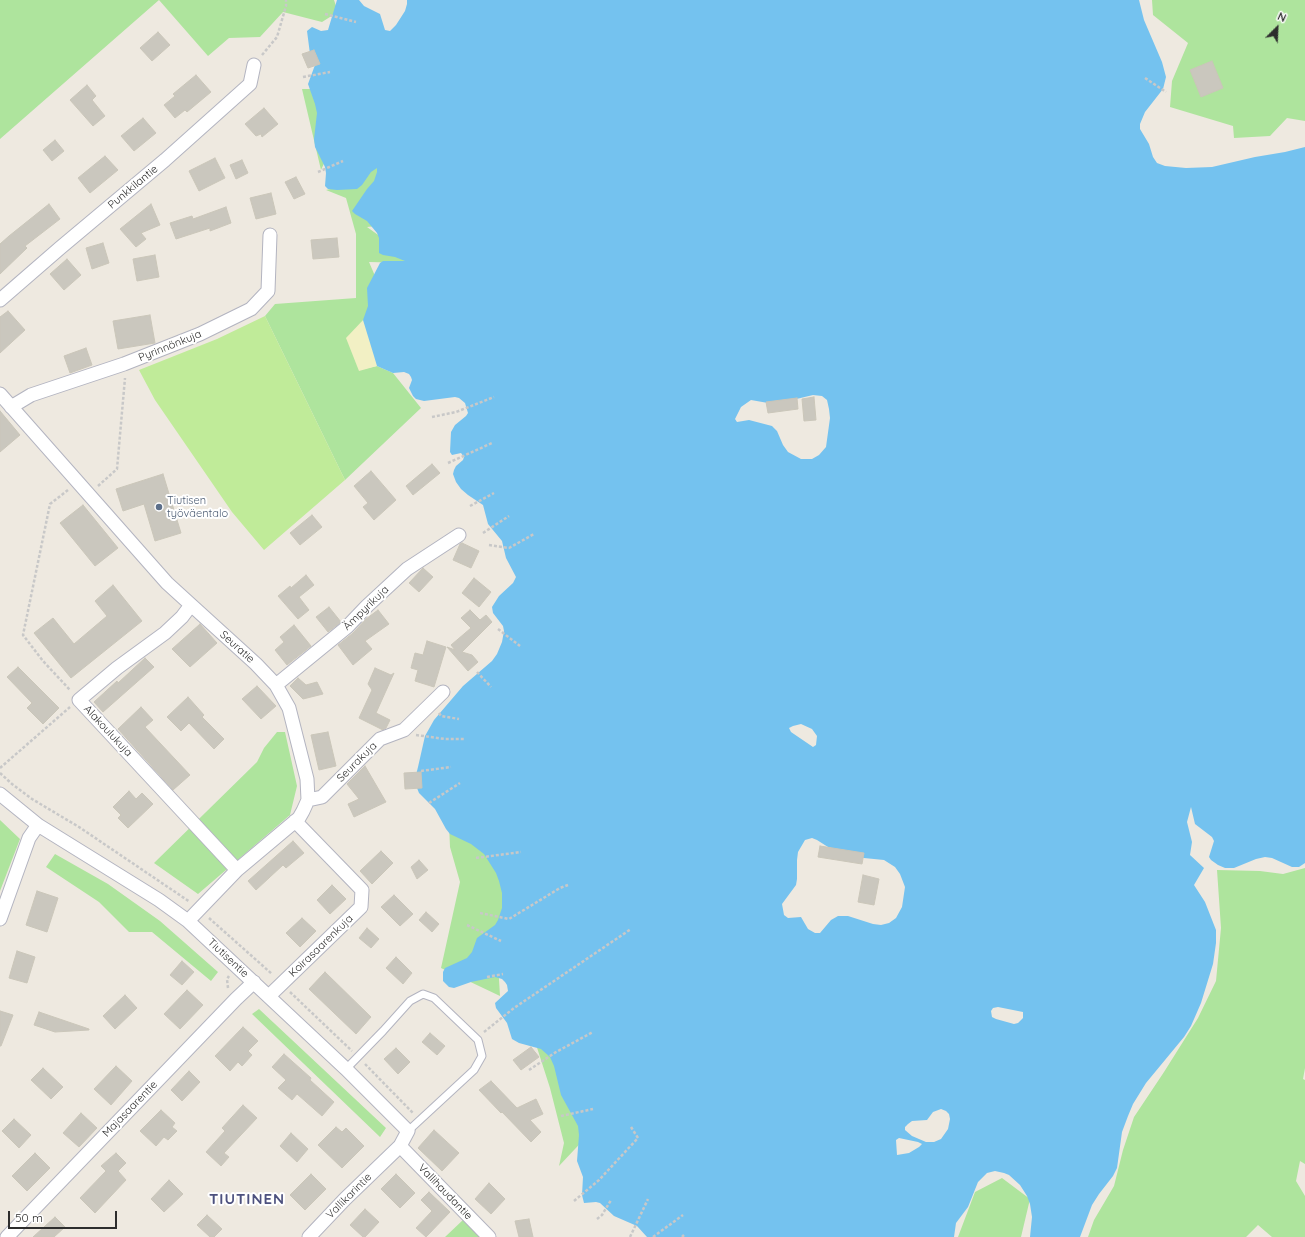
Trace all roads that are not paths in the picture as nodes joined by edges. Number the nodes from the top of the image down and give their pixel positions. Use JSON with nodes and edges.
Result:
{"nodes":[{"id":1,"x":254,"y":65,"type":"road end"},
{"id":2,"x":270,"y":235,"type":"dead end"},
{"id":3,"x":0,"y":300,"type":"edge"},
{"id":4,"x":0,"y":394,"type":"edge"},
{"id":5,"x":12,"y":407,"type":"junction"},
{"id":6,"x":459,"y":535,"type":"dead end"},
{"id":7,"x":191,"y":605,"type":"junction"},
{"id":8,"x":276,"y":685,"type":"junction"},
{"id":9,"x":443,"y":692,"type":"dead end"},
{"id":10,"x":0,"y":794,"type":"edge"},
{"id":11,"x":308,"y":800,"type":"junction"},
{"id":12,"x":295,"y":821,"type":"junction"},
{"id":13,"x":38,"y":825,"type":"junction"},
{"id":14,"x":237,"y":870,"type":"junction"},
{"id":15,"x":0,"y":918,"type":"edge"},
{"id":16,"x":188,"y":921,"type":"junction"},
{"id":17,"x":254,"y":982,"type":"junction"},
{"id":18,"x":269,"y":996,"type":"junction"},
{"id":19,"x":346,"y":1069,"type":"junction"},
{"id":20,"x":408,"y":1131,"type":"junction"},
{"id":21,"x":400,"y":1146,"type":"junction"},
{"id":22,"x":7,"y":1237,"type":"edge"},
{"id":23,"x":309,"y":1237,"type":"edge"},
{"id":24,"x":489,"y":1237,"type":"edge"}],
"edges":[{"from":1,"to":3,"type":"street","name":"Punkkilantie"},
{"from":2,"to":5,"type":"street","name":"Pyrinnönkuja"},
{"from":4,"to":5,"type":"street","name":"Seuratie"},
{"from":5,"to":7,"type":"street","name":"Seuratie"},
{"from":6,"to":8,"type":"street","name":"Ämpyrikuja"},
{"from":7,"to":8,"type":"street","name":"Seuratie"},
{"from":7,"to":14,"type":"street","name":"Alakoulukuja"},
{"from":8,"to":11,"type":"street","name":"Seuratie"},
{"from":9,"to":11,"type":"street","name":"Seurakuja"},
{"from":10,"to":13,"type":"street","name":"Tiutisentie"},
{"from":11,"to":12,"type":"street","name":"Seuratie"},
{"from":12,"to":14,"type":"street","name":"Seuratie"},
{"from":12,"to":18,"type":"street","name":"Koirasaarenkuja"},
{"from":13,"to":15,"type":"street"},
{"from":13,"to":16,"type":"street","name":"Tiutisentie"},
{"from":14,"to":16,"type":"street","name":"Seuratie"},
{"from":16,"to":17,"type":"street","name":"Tiutisentie"},
{"from":17,"to":18,"type":"street","name":"Tiutisentie"},
{"from":17,"to":22,"type":"street","name":"Majasaarentie"},
{"from":18,"to":19,"type":"street","name":"Tiutisentie"},
{"from":19,"to":20,"type":"street","name":"Tiutisentie"},
{"from":19,"to":20,"type":"lane"},
{"from":20,"to":21,"type":"street"},
{"from":21,"to":23,"type":"street","name":"Vallikarintie"},
{"from":21,"to":24,"type":"street","name":"Vallihaudantie"}]}
